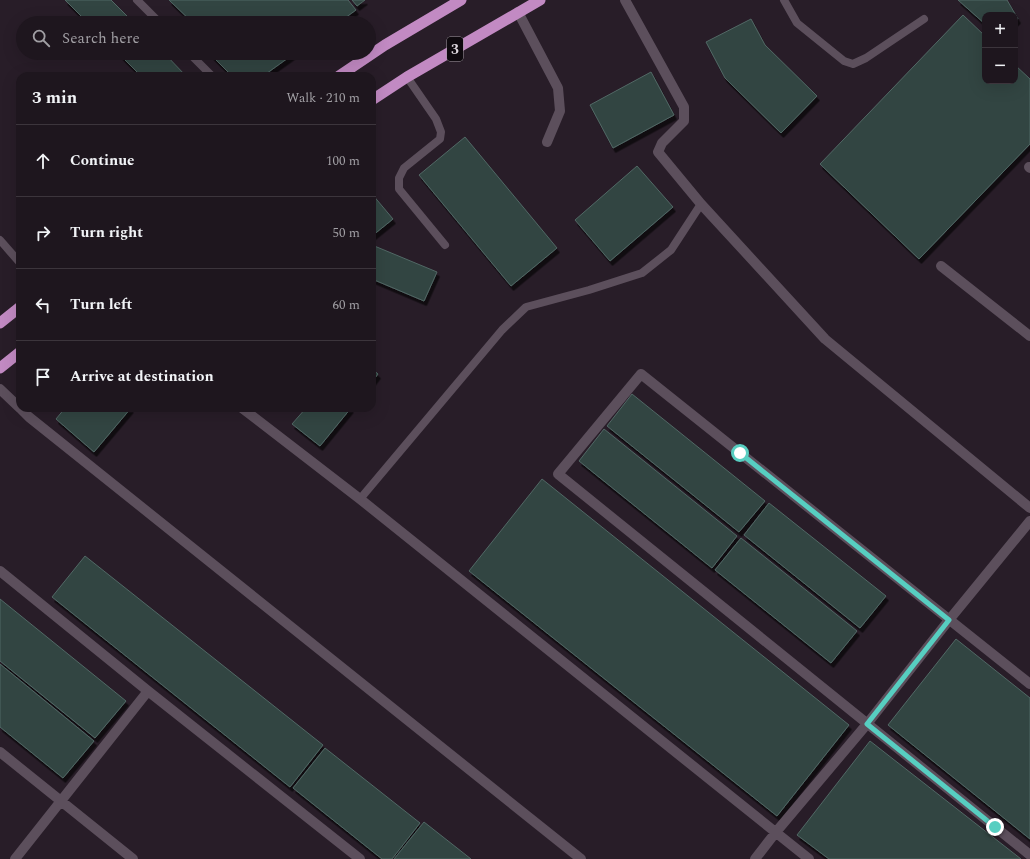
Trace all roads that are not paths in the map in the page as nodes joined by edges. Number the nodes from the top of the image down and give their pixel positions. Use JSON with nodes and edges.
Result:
{"nodes":[{"id":1,"x":137,"y":0,"type":"edge"},
{"id":2,"x":461,"y":0,"type":"edge"},
{"id":3,"x":540,"y":0,"type":"edge"},
{"id":4,"x":625,"y":0,"type":"edge"},
{"id":5,"x":784,"y":0,"type":"edge"},
{"id":6,"x":518,"y":12,"type":"junction"},
{"id":7,"x":153,"y":16,"type":"edge"},
{"id":8,"x":924,"y":19,"type":"dead end"},
{"id":9,"x":376,"y":51,"type":"edge"},
{"id":10,"x":196,"y":60,"type":"edge"},
{"id":11,"x":363,"y":60,"type":"edge"},
{"id":12,"x":208,"y":72,"type":"edge"},
{"id":13,"x":345,"y":72,"type":"edge"},
{"id":14,"x":407,"y":77,"type":"junction"},
{"id":15,"x":376,"y":97,"type":"edge"},
{"id":16,"x":547,"y":142,"type":"dead end"},
{"id":17,"x":701,"y":204,"type":"junction"},
{"id":18,"x":0,"y":240,"type":"edge"},
{"id":19,"x":445,"y":245,"type":"dead end"},
{"id":20,"x":16,"y":258,"type":"edge"},
{"id":21,"x":941,"y":266,"type":"dead end"},
{"id":22,"x":16,"y":310,"type":"edge"},
{"id":23,"x":0,"y":323,"type":"edge"},
{"id":24,"x":1030,"y":336,"type":"edge"},
{"id":25,"x":16,"y":355,"type":"edge"},
{"id":26,"x":0,"y":368,"type":"edge"},
{"id":27,"x":0,"y":389,"type":"edge"},
{"id":28,"x":16,"y":404,"type":"edge"},
{"id":29,"x":24,"y":412,"type":"edge"},
{"id":30,"x":247,"y":412,"type":"edge"},
{"id":31,"x":360,"y":499,"type":"junction"},
{"id":32,"x":1030,"y":508,"type":"edge"},
{"id":33,"x":1030,"y":521,"type":"edge"},
{"id":34,"x":0,"y":571,"type":"edge"},
{"id":35,"x":949,"y":620,"type":"junction"},
{"id":36,"x":1030,"y":684,"type":"edge"},
{"id":37,"x":148,"y":691,"type":"junction"},
{"id":38,"x":867,"y":724,"type":"junction"},
{"id":39,"x":0,"y":752,"type":"edge"},
{"id":40,"x":60,"y":800,"type":"junction"},
{"id":41,"x":776,"y":832,"type":"junction"},
{"id":42,"x":1030,"y":855,"type":"edge"},
{"id":43,"x":15,"y":859,"type":"edge"},
{"id":44,"x":133,"y":859,"type":"edge"},
{"id":45,"x":360,"y":859,"type":"edge"},
{"id":46,"x":581,"y":859,"type":"edge"},
{"id":47,"x":755,"y":859,"type":"edge"},
{"id":48,"x":809,"y":859,"type":"edge"}],
"edges":[{"from":1,"to":7,"type":"lane"},
{"from":2,"to":9,"type":"highway"},
{"from":3,"to":6,"type":"highway","number":"3"},
{"from":4,"to":17,"type":"street"},
{"from":5,"to":8,"type":"lane"},
{"from":6,"to":14,"type":"highway","number":"3"},
{"from":6,"to":16,"type":"street"},
{"from":10,"to":12,"type":"lane"},
{"from":11,"to":13,"type":"highway"},
{"from":14,"to":15,"type":"highway","number":"3"},
{"from":14,"to":19,"type":"lane"},
{"from":17,"to":31,"type":"lane"},
{"from":17,"to":32,"type":"street"},
{"from":18,"to":20,"type":"lane"},
{"from":21,"to":24,"type":"street"},
{"from":22,"to":23,"type":"highway"},
{"from":25,"to":26,"type":"highway"},
{"from":27,"to":28,"type":"street"},
{"from":29,"to":46,"type":"street"},
{"from":30,"to":31,"type":"street"},
{"from":31,"to":41,"type":"street"},
{"from":33,"to":35,"type":"street"},
{"from":34,"to":37,"type":"street"},
{"from":35,"to":36,"type":"street"},
{"from":35,"to":38,"type":"street"},
{"from":35,"to":38,"type":"street"},
{"from":37,"to":40,"type":"street"},
{"from":37,"to":45,"type":"street"},
{"from":38,"to":41,"type":"street"},
{"from":38,"to":42,"type":"street"},
{"from":39,"to":40,"type":"street"},
{"from":40,"to":43,"type":"street"},
{"from":40,"to":44,"type":"street"},
{"from":41,"to":47,"type":"street"},
{"from":41,"to":48,"type":"street"}]}
